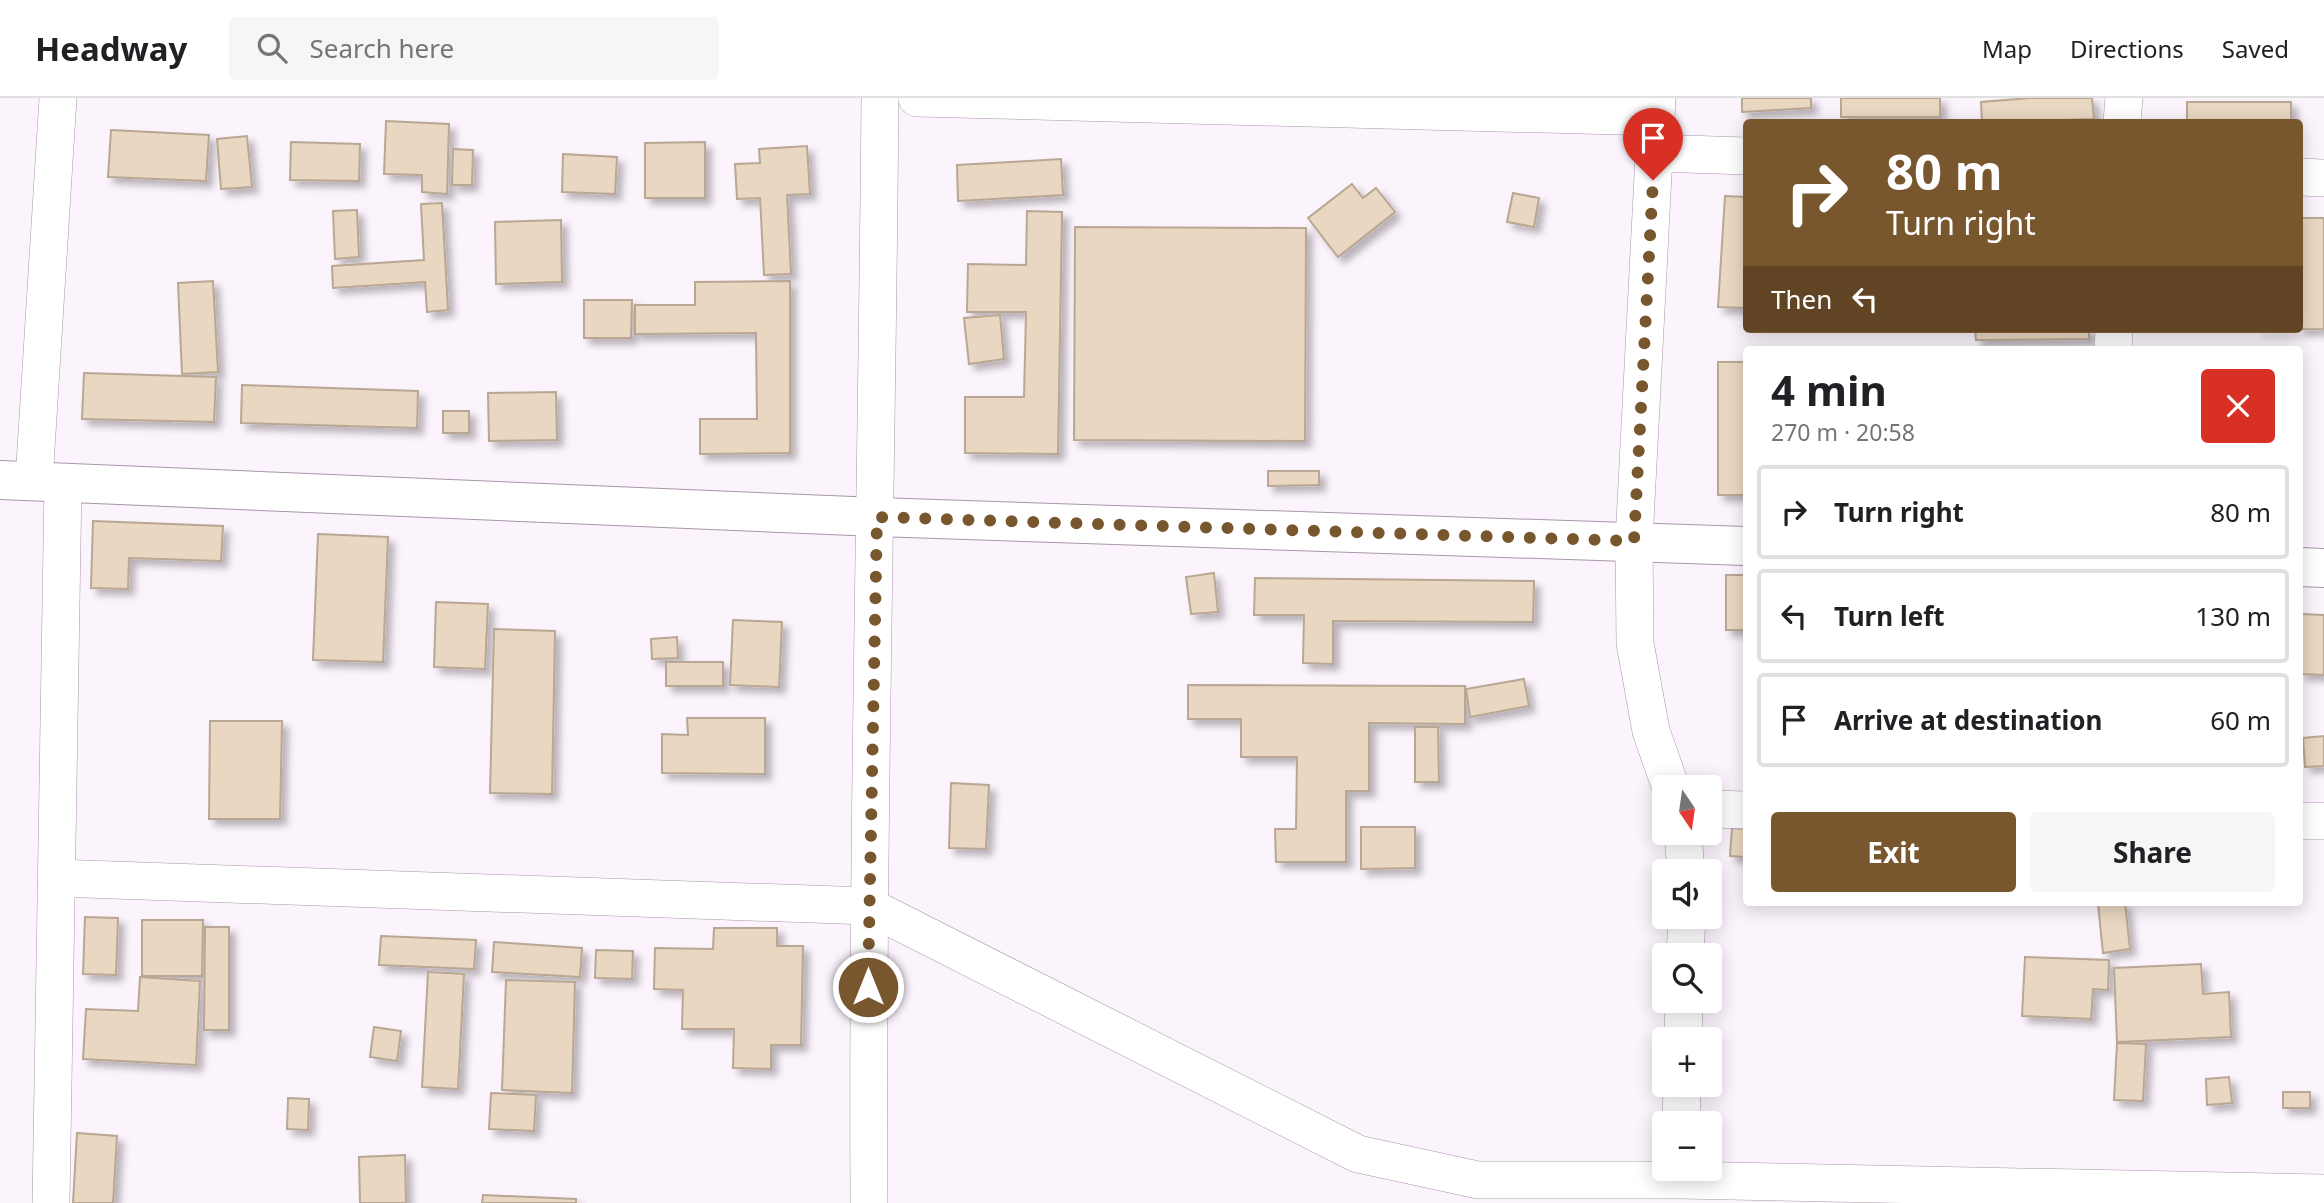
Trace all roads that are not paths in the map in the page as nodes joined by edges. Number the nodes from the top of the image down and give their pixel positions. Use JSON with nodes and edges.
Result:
{"nodes":[{"id":1,"x":58,"y":98,"type":"edge"},
{"id":2,"x":880,"y":98,"type":"edge"},
{"id":3,"x":917,"y":98,"type":"edge"},
{"id":4,"x":2124,"y":98,"type":"edge"},
{"id":5,"x":2122,"y":119,"type":"edge"},
{"id":6,"x":1656,"y":123,"type":"edge"},
{"id":7,"x":1743,"y":155,"type":"edge"},
{"id":8,"x":2303,"y":177,"type":"edge"},
{"id":9,"x":2324,"y":178,"type":"edge"},
{"id":10,"x":32,"y":481,"type":"edge"},
{"id":11,"x":877,"y":517,"type":"junction"},
{"id":12,"x":1634,"y":541,"type":"junction"},
{"id":13,"x":1743,"y":546,"type":"edge"},
{"id":14,"x":2303,"y":567,"type":"edge"},
{"id":15,"x":2324,"y":568,"type":"edge"},
{"id":16,"x":1666,"y":775,"type":"edge"},
{"id":17,"x":1722,"y":809,"type":"edge"},
{"id":18,"x":1743,"y":810,"type":"edge"},
{"id":19,"x":2303,"y":821,"type":"edge"},
{"id":20,"x":2324,"y":821,"type":"edge"},
{"id":21,"x":56,"y":878,"type":"junction"},
{"id":22,"x":868,"y":906,"type":"junction"},
{"id":23,"x":1679,"y":1184,"type":"edge"},
{"id":24,"x":2324,"y":1193,"type":"edge"},
{"id":25,"x":51,"y":1203,"type":"edge"},
{"id":26,"x":869,"y":1203,"type":"edge"}],
"edges":[{"from":1,"to":10,"type":"street"},
{"from":2,"to":11,"type":"street"},
{"from":3,"to":6,"type":"street"},
{"from":4,"to":5,"type":"street"},
{"from":6,"to":7,"type":"street"},
{"from":6,"to":12,"type":"street"},
{"from":8,"to":9,"type":"street"},
{"from":10,"to":11,"type":"street"},
{"from":10,"to":21,"type":"street"},
{"from":11,"to":12,"type":"street"},
{"from":11,"to":22,"type":"street"},
{"from":12,"to":13,"type":"street"},
{"from":12,"to":16,"type":"street"},
{"from":14,"to":15,"type":"street"},
{"from":17,"to":18,"type":"street"},
{"from":19,"to":20,"type":"street"},
{"from":21,"to":22,"type":"street"},
{"from":21,"to":25,"type":"street"},
{"from":22,"to":23,"type":"street"},
{"from":22,"to":26,"type":"street"},
{"from":23,"to":24,"type":"street"}]}
